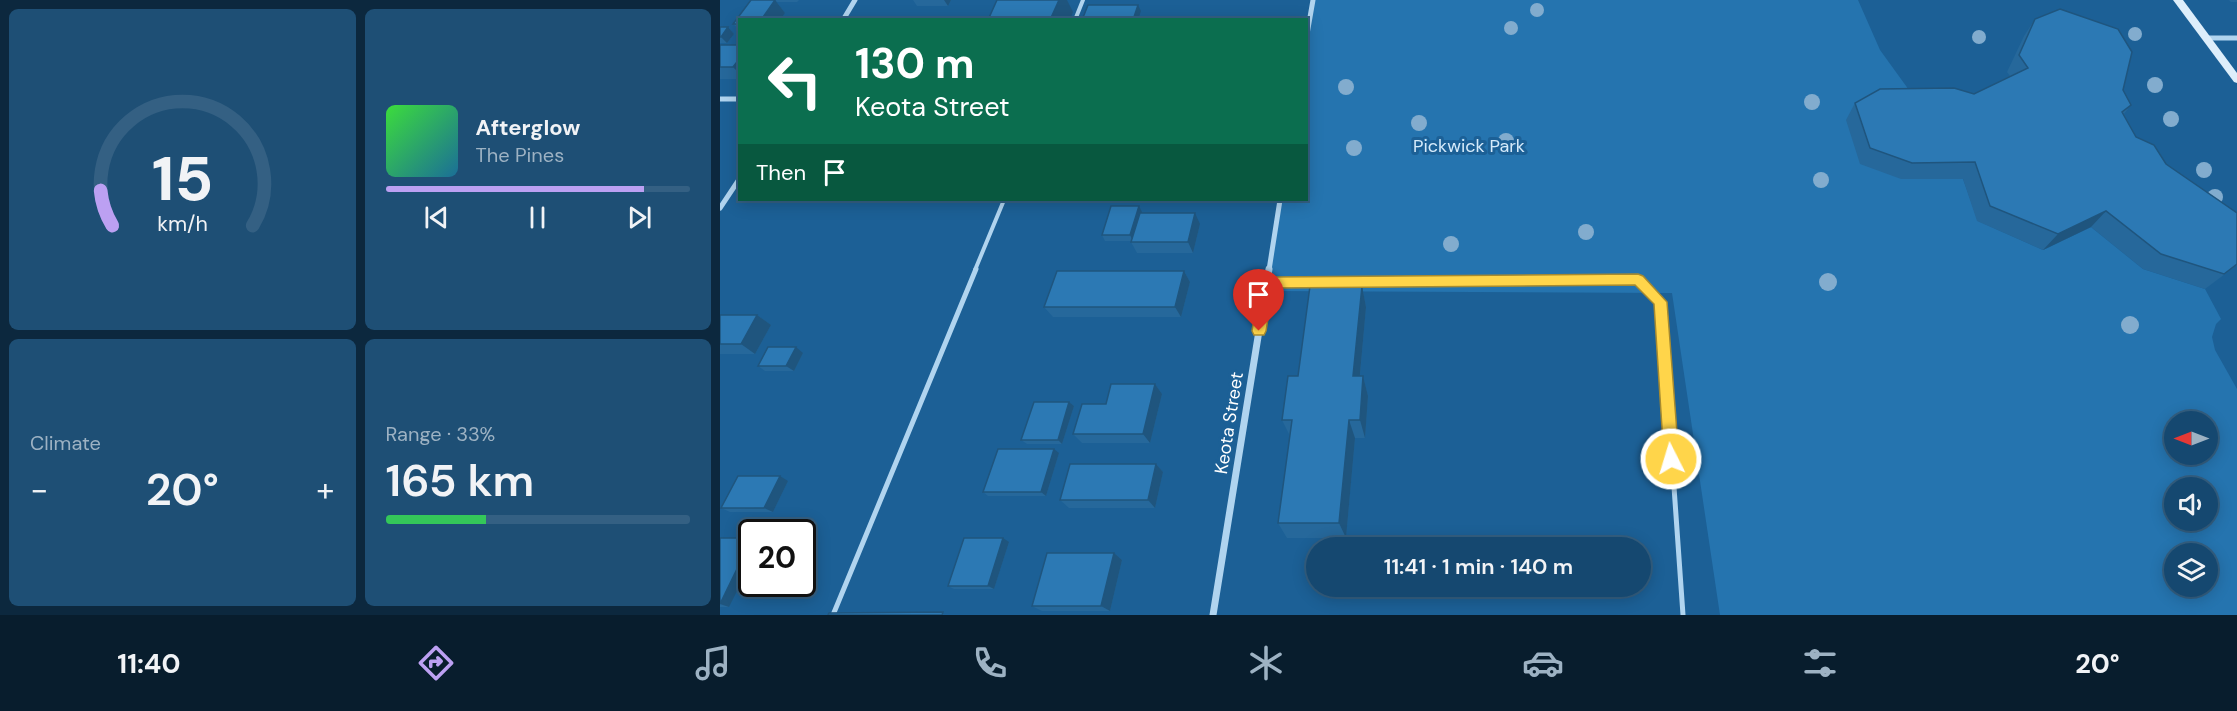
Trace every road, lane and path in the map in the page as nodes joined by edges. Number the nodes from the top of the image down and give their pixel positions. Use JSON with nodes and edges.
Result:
{"nodes":[{"id":1,"x":855,"y":0,"type":"edge"},
{"id":2,"x":1083,"y":0,"type":"edge"},
{"id":3,"x":1313,"y":0,"type":"edge"},
{"id":4,"x":2178,"y":0,"type":"edge"},
{"id":5,"x":844,"y":18,"type":"edge"},
{"id":6,"x":1077,"y":18,"type":"edge"},
{"id":7,"x":1308,"y":29,"type":"edge"},
{"id":8,"x":2206,"y":38,"type":"junction"},
{"id":9,"x":2237,"y":38,"type":"edge"},
{"id":10,"x":2237,"y":80,"type":"edge"},
{"id":11,"x":720,"y":99,"type":"edge"},
{"id":12,"x":738,"y":99,"type":"edge"},
{"id":13,"x":738,"y":181,"type":"edge"},
{"id":14,"x":1004,"y":201,"type":"edge"},
{"id":15,"x":1280,"y":201,"type":"edge"},
{"id":16,"x":720,"y":208,"type":"edge"},
{"id":17,"x":1267,"y":282,"type":"junction"},
{"id":18,"x":833,"y":615,"type":"edge"},
{"id":19,"x":1213,"y":615,"type":"edge"},
{"id":20,"x":1683,"y":615,"type":"edge"}],
"edges":[{"from":1,"to":5,"type":"street"},
{"from":2,"to":6,"type":"lane"},
{"from":3,"to":7,"type":"street"},
{"from":4,"to":8,"type":"main road"},
{"from":8,"to":9,"type":"street"},
{"from":8,"to":10,"type":"main road"},
{"from":11,"to":12,"type":"street"},
{"from":13,"to":16,"type":"street"},
{"from":14,"to":18,"type":"lane"},
{"from":15,"to":17,"type":"street","name":"Keota Street"},
{"from":17,"to":19,"type":"street","name":"Keota Street"},
{"from":17,"to":20,"type":"lane"}]}
